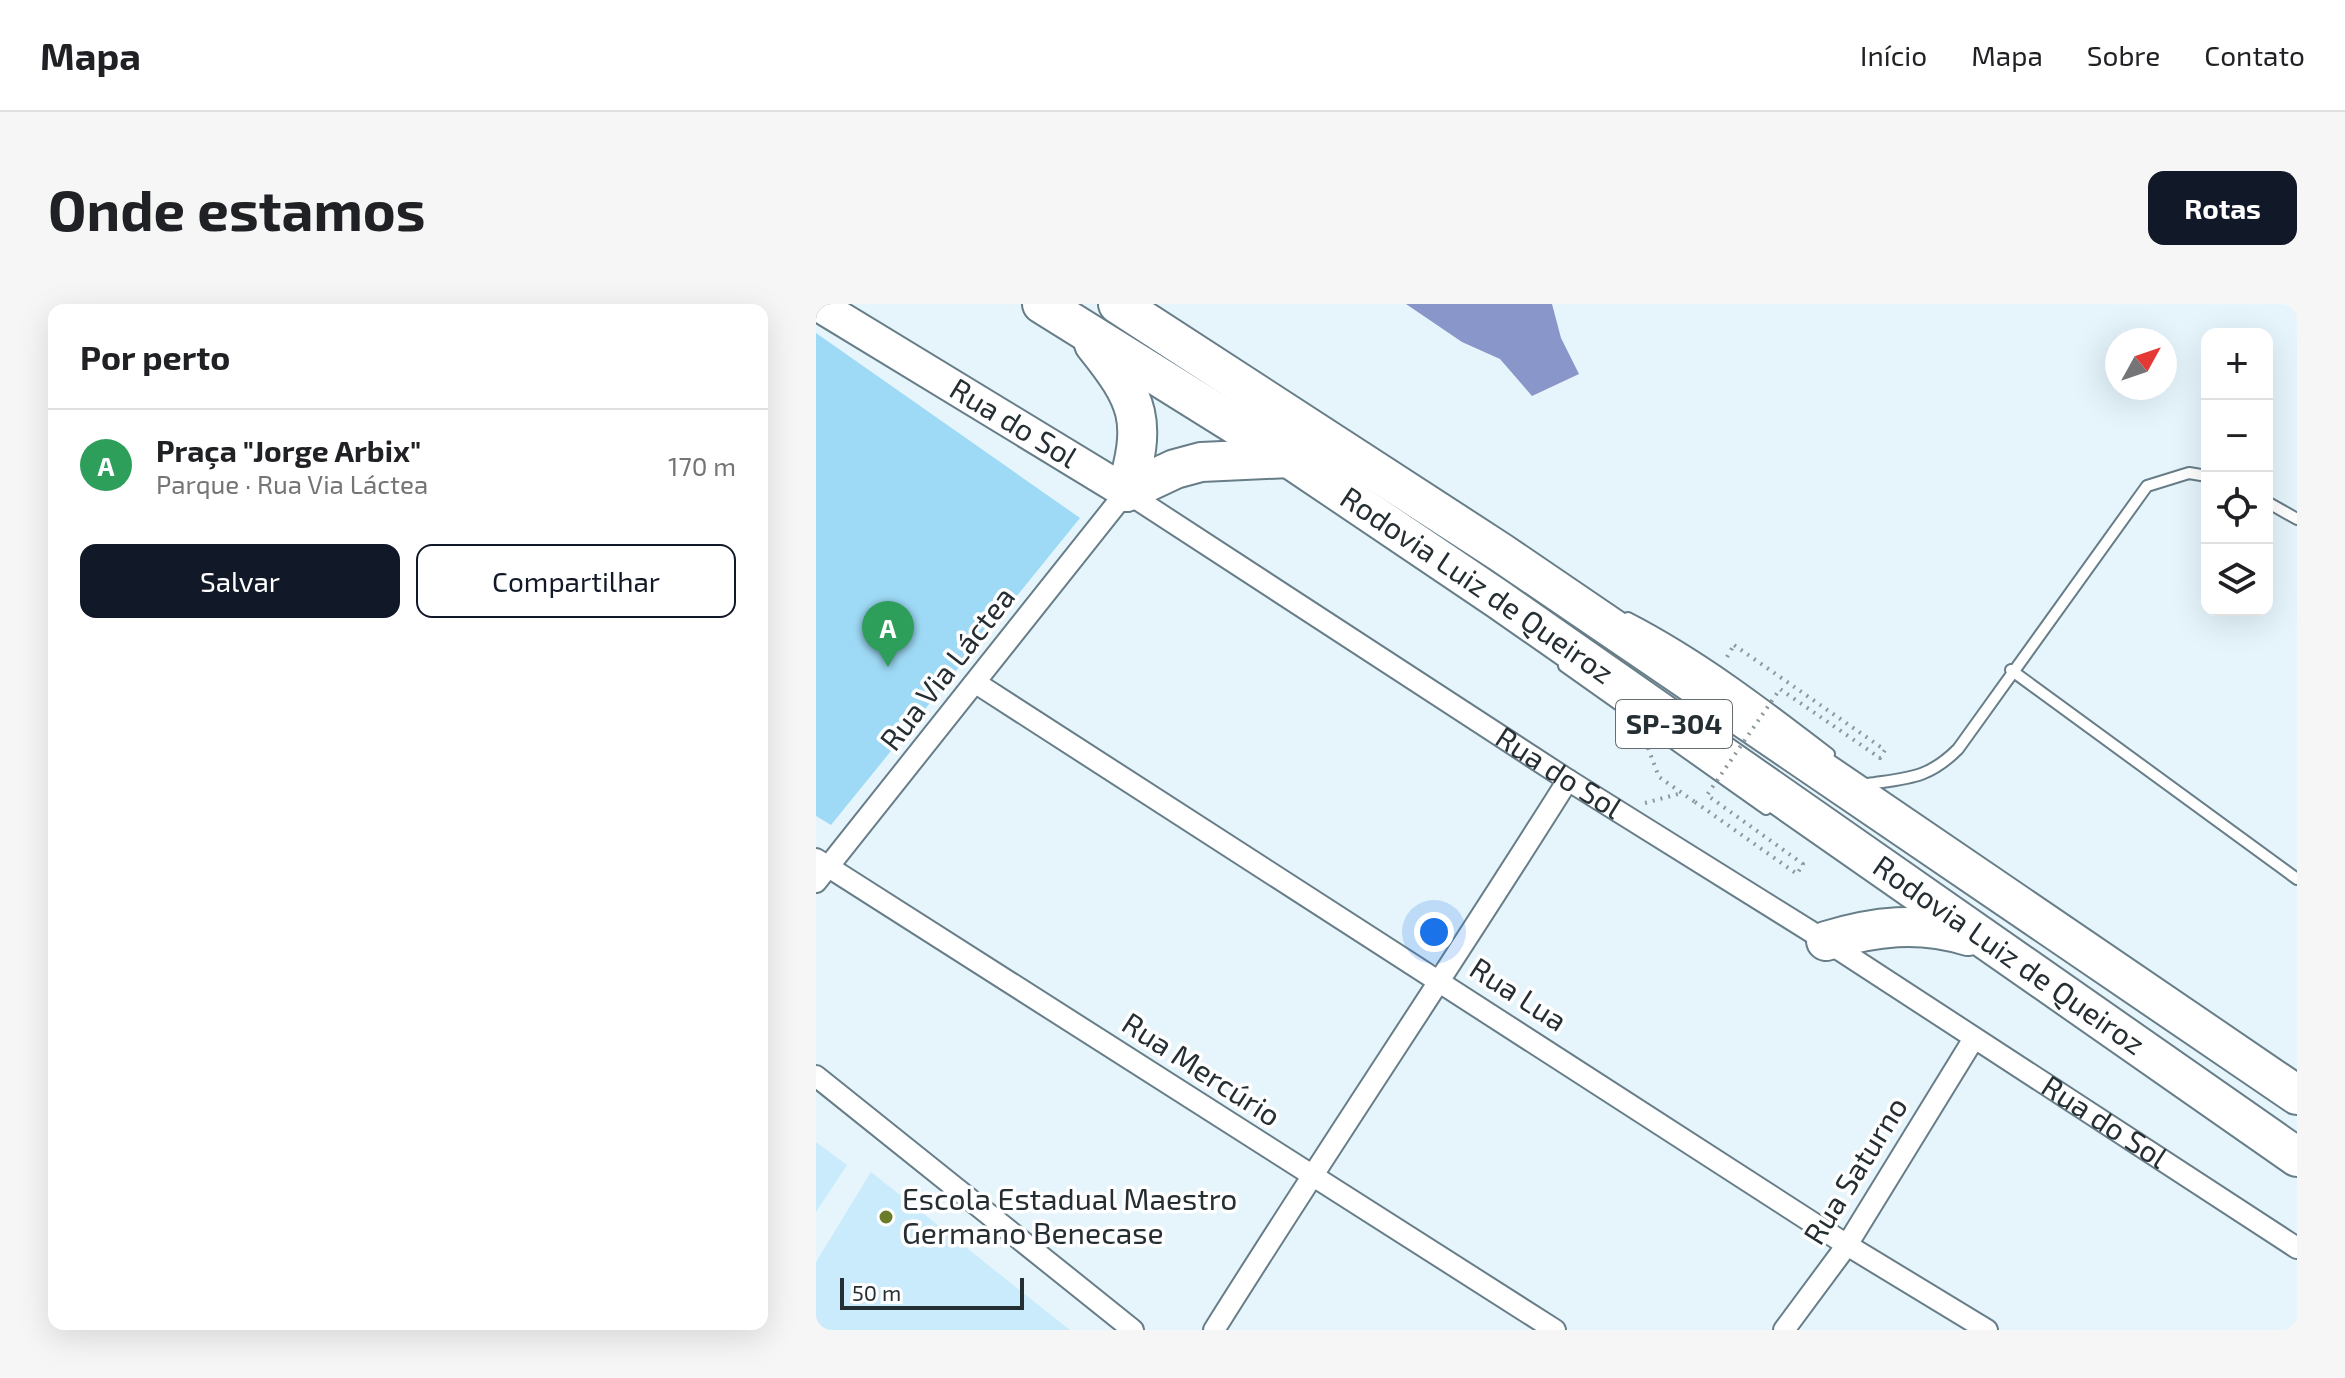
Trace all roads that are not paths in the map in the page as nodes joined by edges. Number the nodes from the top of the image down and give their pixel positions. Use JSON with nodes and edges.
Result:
{"nodes":[{"id":1,"x":817,"y":304,"type":"edge"},
{"id":2,"x":1042,"y":304,"type":"edge"},
{"id":3,"x":1118,"y":304,"type":"edge"},
{"id":4,"x":1082,"y":329,"type":"junction"},
{"id":5,"x":1289,"y":458,"type":"junction"},
{"id":6,"x":2201,"y":475,"type":"edge"},
{"id":7,"x":1126,"y":492,"type":"junction"},
{"id":8,"x":2273,"y":505,"type":"edge"},
{"id":9,"x":2297,"y":519,"type":"edge"},
{"id":10,"x":1500,"y":552,"type":"junction"},
{"id":11,"x":1498,"y":599,"type":"junction"},
{"id":12,"x":1592,"y":599,"type":"dead end"},
{"id":13,"x":1618,"y":613,"type":"dead end"},
{"id":14,"x":1535,"y":641,"type":"dead end"},
{"id":15,"x":1556,"y":659,"type":"dead end"},
{"id":16,"x":2011,"y":670,"type":"junction"},
{"id":17,"x":976,"y":683,"type":"junction"},
{"id":18,"x":1844,"y":765,"type":"dead end"},
{"id":19,"x":1856,"y":775,"type":"dead end"},
{"id":20,"x":1568,"y":780,"type":"junction"},
{"id":21,"x":1868,"y":784,"type":"junction"},
{"id":22,"x":1775,"y":815,"type":"dead end"},
{"id":23,"x":1905,"y":827,"type":"junction"},
{"id":24,"x":820,"y":869,"type":"edge"},
{"id":25,"x":2297,"y":879,"type":"edge"},
{"id":26,"x":1981,"y":939,"type":"junction"},
{"id":27,"x":1826,"y":941,"type":"junction"},
{"id":28,"x":1442,"y":982,"type":"junction"},
{"id":29,"x":1973,"y":1040,"type":"junction"},
{"id":30,"x":816,"y":1076,"type":"edge"},
{"id":31,"x":2297,"y":1095,"type":"edge"},
{"id":32,"x":2297,"y":1157,"type":"edge"},
{"id":33,"x":1311,"y":1176,"type":"junction"},
{"id":34,"x":1847,"y":1245,"type":"junction"},
{"id":35,"x":2297,"y":1248,"type":"edge"},
{"id":36,"x":1133,"y":1330,"type":"edge"},
{"id":37,"x":1214,"y":1330,"type":"edge"},
{"id":38,"x":1555,"y":1330,"type":"edge"},
{"id":39,"x":1784,"y":1330,"type":"edge"},
{"id":40,"x":1987,"y":1330,"type":"edge"}],
"edges":[{"from":1,"to":7,"type":"main road","name":"Rua do Sol"},
{"from":2,"to":4,"type":"highway","name":"Rodovia Luiz de Queiroz","number":"SP-304"},
{"from":3,"to":10,"type":"highway","name":"Rodovia Luiz de Queiroz","number":"SP-304"},
{"from":4,"to":5,"type":"highway","name":"Rodovia Luiz de Queiroz","number":"SP-304"},
{"from":4,"to":7,"type":"highway"},
{"from":5,"to":7,"type":"highway"},
{"from":5,"to":11,"type":"highway","name":"Rodovia Luiz de Queiroz","number":"SP-304"},
{"from":6,"to":16,"type":"lane"},
{"from":7,"to":17,"type":"street","name":"Rua Via Láctea"},
{"from":7,"to":20,"type":"street","name":"Rua do Sol"},
{"from":8,"to":9,"type":"lane"},
{"from":10,"to":12,"type":"lane"},
{"from":10,"to":23,"type":"highway","name":"Rodovia Luiz de Queiroz","number":"SP-304"},
{"from":11,"to":14,"type":"lane"},
{"from":11,"to":26,"type":"highway","name":"Rodovia Luiz de Queiroz","number":"SP-304"},
{"from":13,"to":18,"type":"lane"},
{"from":15,"to":22,"type":"lane"},
{"from":16,"to":21,"type":"lane"},
{"from":16,"to":25,"type":"lane"},
{"from":17,"to":24,"type":"street","name":"Rua Via Láctea"},
{"from":17,"to":28,"type":"street","name":"Rua Lua"},
{"from":19,"to":21,"type":"lane"},
{"from":20,"to":27,"type":"street","name":"Rua do Sol"},
{"from":20,"to":28,"type":"street"},
{"from":21,"to":23,"type":"lane"},
{"from":23,"to":31,"type":"highway","name":"Rodovia Luiz de Queiroz","number":"SP-304"},
{"from":24,"to":33,"type":"street","name":"Rua Mercúrio"},
{"from":26,"to":27,"type":"highway"},
{"from":26,"to":32,"type":"highway","name":"Rodovia Luiz de Queiroz","number":"SP-304"},
{"from":27,"to":29,"type":"street","name":"Rua do Sol"},
{"from":28,"to":33,"type":"street"},
{"from":28,"to":34,"type":"street","name":"Rua Lua"},
{"from":29,"to":34,"type":"street","name":"Rua Saturno"},
{"from":29,"to":35,"type":"street","name":"Rua do Sol"},
{"from":30,"to":36,"type":"street"},
{"from":33,"to":37,"type":"street"},
{"from":33,"to":38,"type":"street","name":"Rua Mercúrio"},
{"from":34,"to":39,"type":"street","name":"Rua Saturno"},
{"from":34,"to":40,"type":"street","name":"Rua Lua"}]}
